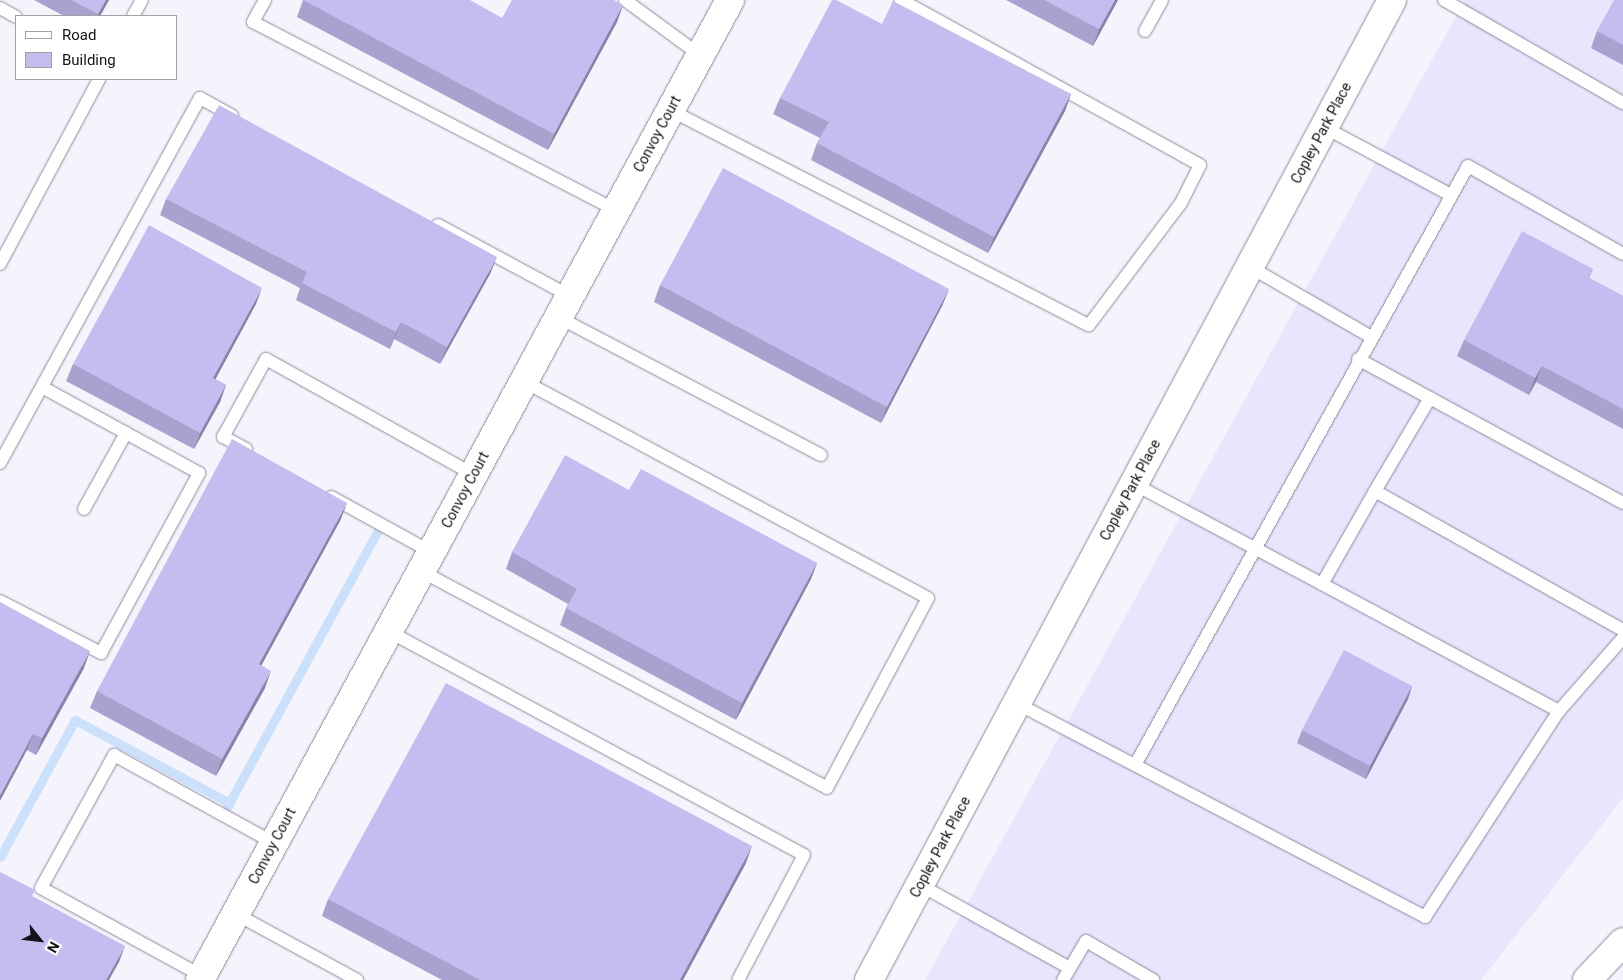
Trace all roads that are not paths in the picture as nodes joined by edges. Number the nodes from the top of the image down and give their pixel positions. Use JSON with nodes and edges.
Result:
{"nodes":[{"id":1,"x":142,"y":0,"type":"edge"},
{"id":2,"x":264,"y":0,"type":"edge"},
{"id":3,"x":625,"y":0,"type":"edge"},
{"id":4,"x":730,"y":0,"type":"edge"},
{"id":5,"x":902,"y":0,"type":"edge"},
{"id":6,"x":1162,"y":0,"type":"edge"},
{"id":7,"x":1392,"y":0,"type":"edge"},
{"id":8,"x":1444,"y":0,"type":"edge"},
{"id":9,"x":0,"y":8,"type":"edge"},
{"id":10,"x":134,"y":15,"type":"edge"},
{"id":11,"x":15,"y":16,"type":"edge"},
{"id":12,"x":1145,"y":31,"type":"dead end"},
{"id":13,"x":700,"y":56,"type":"junction"},
{"id":14,"x":98,"y":80,"type":"edge"},
{"id":15,"x":1623,"y":103,"type":"edge"},
{"id":16,"x":670,"y":110,"type":"junction"},
{"id":17,"x":243,"y":121,"type":"edge"},
{"id":18,"x":1324,"y":127,"type":"junction"},
{"id":19,"x":1451,"y":195,"type":"junction"},
{"id":20,"x":616,"y":210,"type":"junction"},
{"id":21,"x":427,"y":219,"type":"edge"},
{"id":22,"x":1623,"y":254,"type":"edge"},
{"id":23,"x":0,"y":264,"type":"edge"},
{"id":24,"x":1250,"y":267,"type":"junction"},
{"id":25,"x":564,"y":306,"type":"junction"},
{"id":26,"x":1372,"y":337,"type":"junction"},
{"id":27,"x":1358,"y":359,"type":"junction"},
{"id":28,"x":524,"y":381,"type":"junction"},
{"id":29,"x":44,"y":388,"type":"junction"},
{"id":30,"x":1430,"y":398,"type":"junction"},
{"id":31,"x":126,"y":433,"type":"junction"},
{"id":32,"x":256,"y":455,"type":"edge"},
{"id":33,"x":821,"y":455,"type":"dead end"},
{"id":34,"x":0,"y":463,"type":"edge"},
{"id":35,"x":474,"y":474,"type":"junction"},
{"id":36,"x":1134,"y":484,"type":"junction"},
{"id":37,"x":315,"y":487,"type":"edge"},
{"id":38,"x":1375,"y":491,"type":"junction"},
{"id":39,"x":1623,"y":503,"type":"edge"},
{"id":40,"x":84,"y":509,"type":"dead end"},
{"id":41,"x":1252,"y":547,"type":"junction"},
{"id":42,"x":426,"y":561,"type":"junction"},
{"id":43,"x":1322,"y":584,"type":"junction"},
{"id":44,"x":0,"y":601,"type":"edge"},
{"id":45,"x":1623,"y":630,"type":"edge"},
{"id":46,"x":388,"y":631,"type":"junction"},
{"id":47,"x":1623,"y":638,"type":"edge"},
{"id":48,"x":1016,"y":703,"type":"junction"},
{"id":49,"x":1559,"y":711,"type":"junction"},
{"id":50,"x":1134,"y":765,"type":"junction"},
{"id":51,"x":274,"y":843,"type":"junction"},
{"id":52,"x":920,"y":885,"type":"junction"},
{"id":53,"x":236,"y":914,"type":"junction"},
{"id":54,"x":1623,"y":942,"type":"edge"},
{"id":55,"x":1070,"y":968,"type":"junction"},
{"id":56,"x":201,"y":978,"type":"edge"},
{"id":57,"x":357,"y":980,"type":"edge"},
{"id":58,"x":738,"y":980,"type":"edge"},
{"id":59,"x":869,"y":980,"type":"edge"},
{"id":60,"x":1063,"y":980,"type":"edge"},
{"id":61,"x":1153,"y":980,"type":"edge"},
{"id":62,"x":1587,"y":980,"type":"edge"}],
"edges":[{"from":1,"to":10,"type":"lane"},
{"from":2,"to":20,"type":"lane"},
{"from":3,"to":13,"type":"lane"},
{"from":4,"to":13,"type":"main road","name":"Convoy Court"},
{"from":5,"to":16,"type":"lane"},
{"from":6,"to":12,"type":"lane"},
{"from":7,"to":18,"type":"main road","name":"Copley Park Place"},
{"from":8,"to":15,"type":"lane"},
{"from":9,"to":11,"type":"lane"},
{"from":13,"to":16,"type":"main road","name":"Convoy Court"},
{"from":14,"to":23,"type":"lane"},
{"from":16,"to":20,"type":"main road","name":"Convoy Court"},
{"from":17,"to":29,"type":"lane"},
{"from":18,"to":19,"type":"lane"},
{"from":18,"to":24,"type":"main road","name":"Copley Park Place"},
{"from":19,"to":22,"type":"lane"},
{"from":19,"to":26,"type":"lane"},
{"from":20,"to":25,"type":"main road","name":"Convoy Court"},
{"from":21,"to":25,"type":"lane"},
{"from":24,"to":26,"type":"lane"},
{"from":24,"to":36,"type":"main road","name":"Copley Park Place"},
{"from":25,"to":28,"type":"main road","name":"Convoy Court"},
{"from":25,"to":33,"type":"lane"},
{"from":26,"to":27,"type":"lane"},
{"from":27,"to":30,"type":"lane"},
{"from":27,"to":41,"type":"lane"},
{"from":28,"to":35,"type":"main road","name":"Convoy Court"},
{"from":28,"to":42,"type":"lane"},
{"from":29,"to":31,"type":"lane"},
{"from":29,"to":34,"type":"lane"},
{"from":30,"to":38,"type":"lane"},
{"from":30,"to":39,"type":"lane"},
{"from":31,"to":40,"type":"lane"},
{"from":31,"to":44,"type":"lane"},
{"from":32,"to":35,"type":"lane"},
{"from":35,"to":42,"type":"main road","name":"Convoy Court"},
{"from":36,"to":41,"type":"lane"},
{"from":36,"to":48,"type":"main road","name":"Copley Park Place"},
{"from":37,"to":42,"type":"lane"},
{"from":38,"to":43,"type":"lane"},
{"from":38,"to":45,"type":"lane"},
{"from":41,"to":43,"type":"lane"},
{"from":41,"to":50,"type":"lane"},
{"from":42,"to":46,"type":"main road","name":"Convoy Court"},
{"from":43,"to":49,"type":"lane"},
{"from":46,"to":51,"type":"main road","name":"Convoy Court"},
{"from":46,"to":58,"type":"lane"},
{"from":47,"to":49,"type":"lane"},
{"from":48,"to":50,"type":"lane"},
{"from":48,"to":52,"type":"main road","name":"Copley Park Place"},
{"from":49,"to":50,"type":"lane"},
{"from":51,"to":53,"type":"main road","name":"Convoy Court"},
{"from":51,"to":56,"type":"lane"},
{"from":52,"to":55,"type":"lane"},
{"from":52,"to":59,"type":"main road","name":"Copley Park Place"},
{"from":53,"to":56,"type":"main road","name":"Convoy Court"},
{"from":53,"to":57,"type":"lane"},
{"from":54,"to":62,"type":"main road"},
{"from":55,"to":60,"type":"lane"},
{"from":55,"to":61,"type":"lane"}]}
